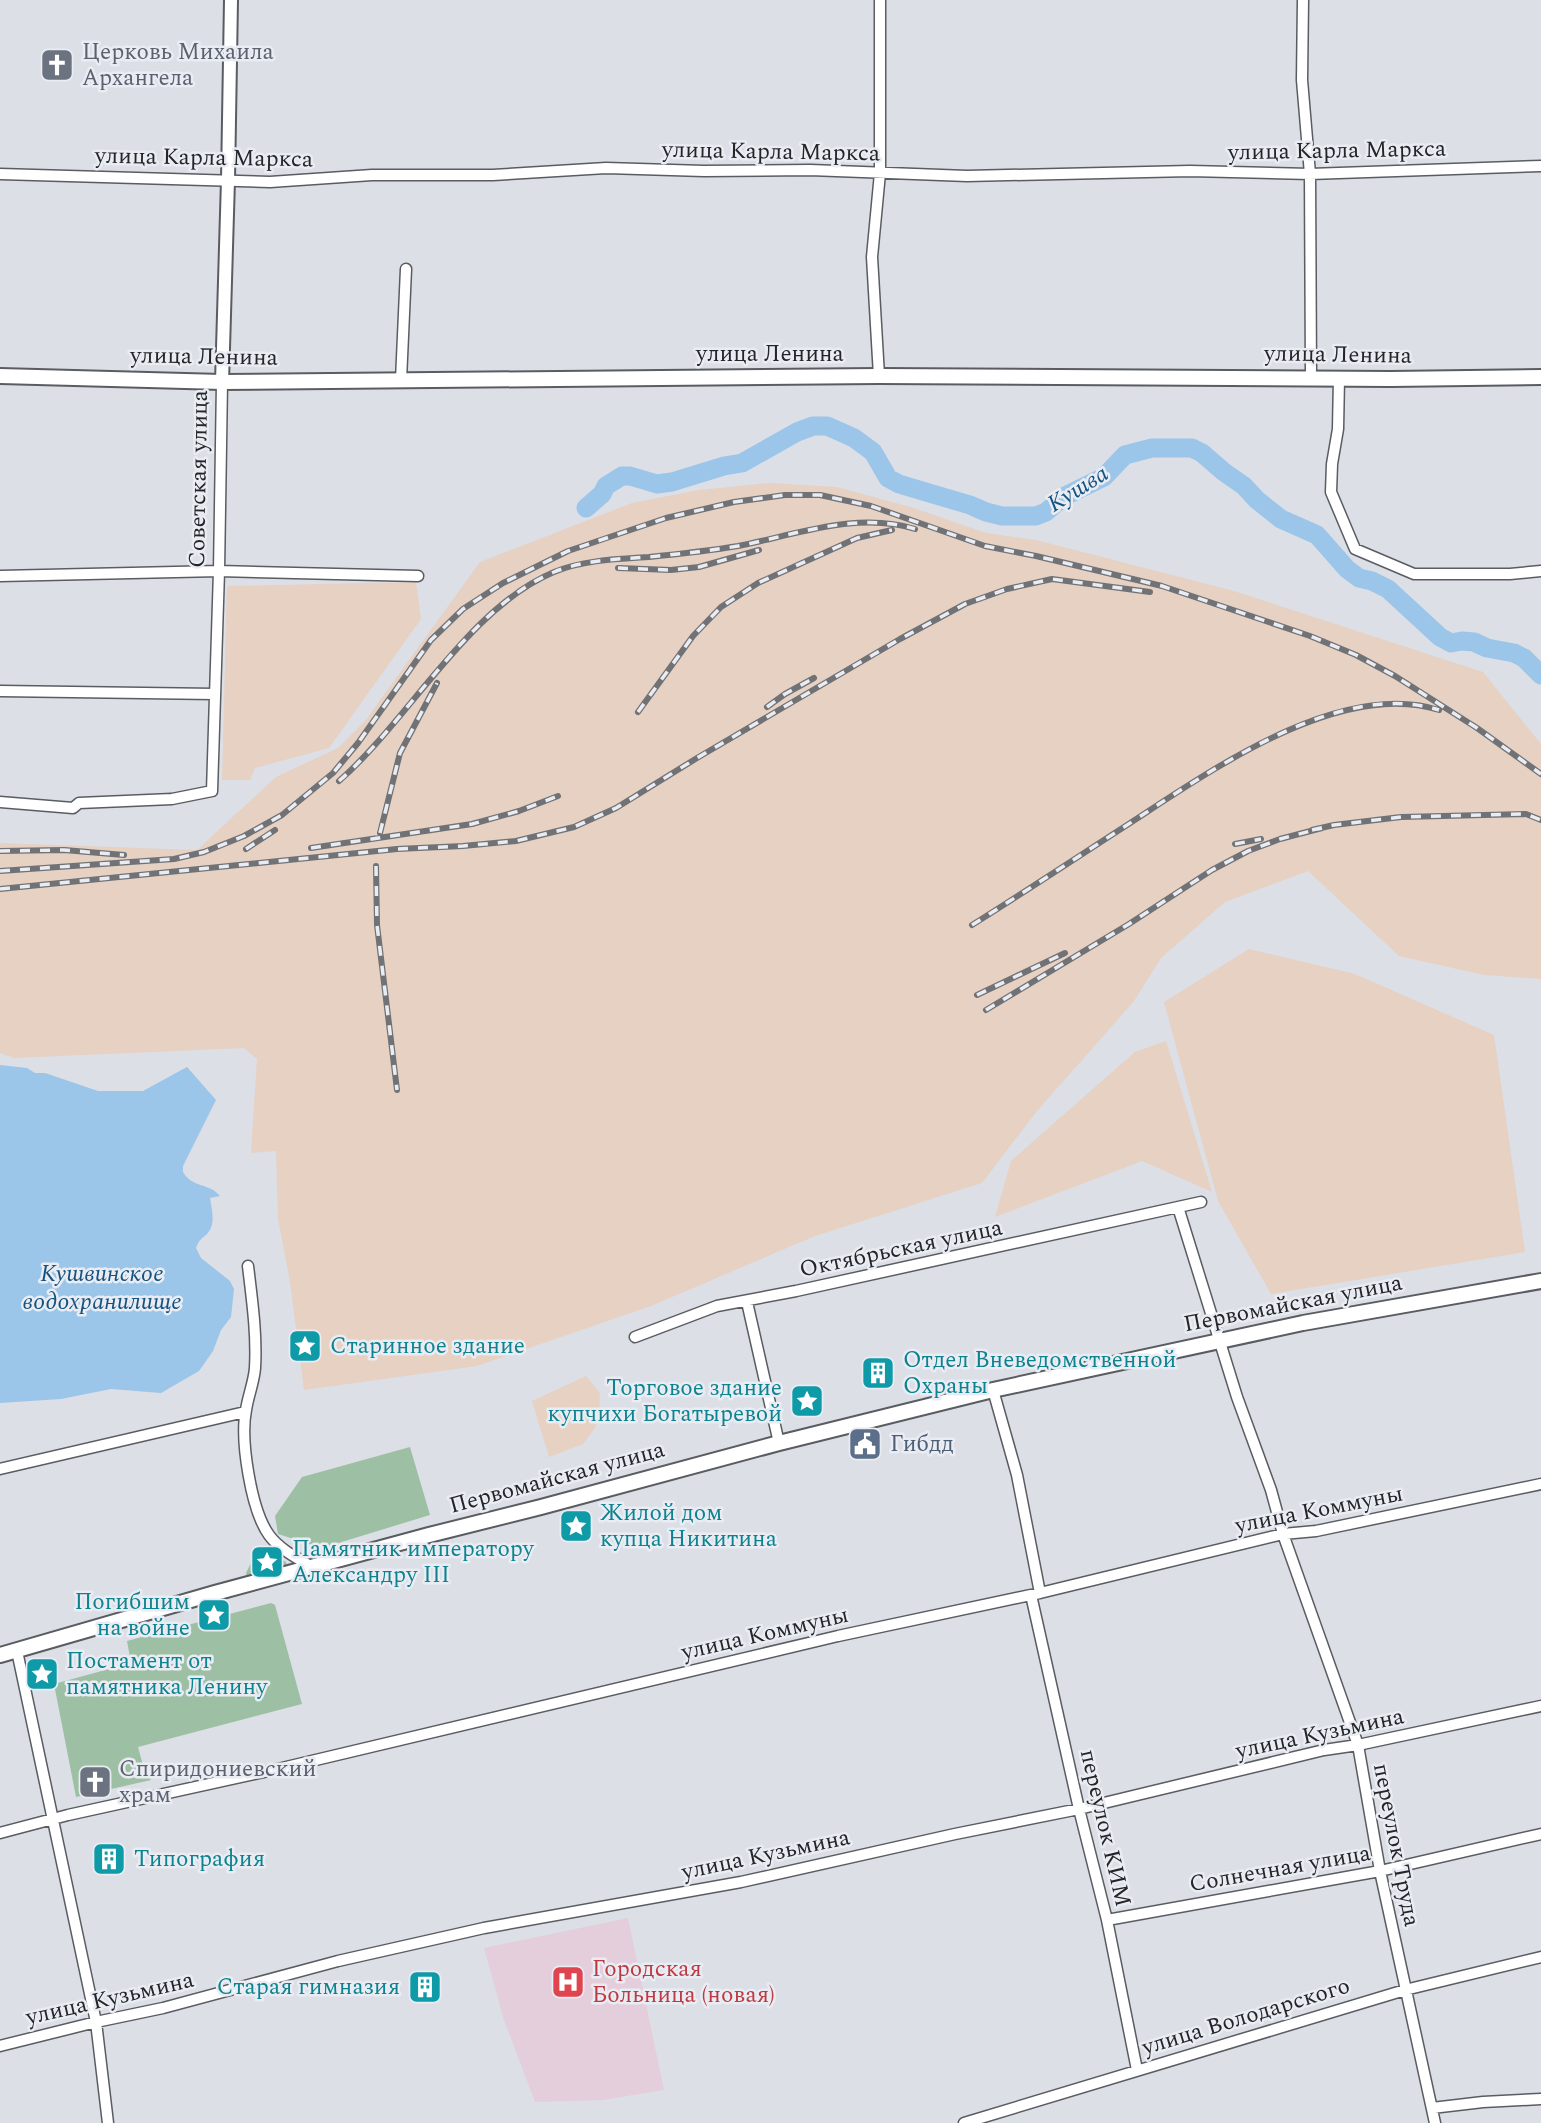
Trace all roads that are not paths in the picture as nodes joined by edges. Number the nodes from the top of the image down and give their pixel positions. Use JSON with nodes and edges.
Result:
{"nodes":[{"id":1,"x":231,"y":0,"type":"edge"},
{"id":2,"x":880,"y":0,"type":"edge"},
{"id":3,"x":1303,"y":0,"type":"edge"},
{"id":4,"x":1541,"y":166,"type":"edge"},
{"id":5,"x":880,"y":173,"type":"junction"},
{"id":6,"x":0,"y":174,"type":"edge"},
{"id":7,"x":1310,"y":174,"type":"junction"},
{"id":8,"x":228,"y":180,"type":"junction"},
{"id":9,"x":406,"y":269,"type":"dead end"},
{"id":10,"x":0,"y":376,"type":"edge"},
{"id":11,"x":879,"y":376,"type":"junction"},
{"id":12,"x":1541,"y":377,"type":"edge"},
{"id":13,"x":1311,"y":378,"type":"junction"},
{"id":14,"x":1339,"y":378,"type":"junction"},
{"id":15,"x":401,"y":380,"type":"junction"},
{"id":16,"x":222,"y":382,"type":"junction"},
{"id":17,"x":219,"y":571,"type":"junction"},
{"id":18,"x":1541,"y":571,"type":"edge"},
{"id":19,"x":0,"y":576,"type":"edge"},
{"id":20,"x":418,"y":576,"type":"dead end"},
{"id":21,"x":0,"y":691,"type":"edge"},
{"id":22,"x":215,"y":694,"type":"junction"},
{"id":23,"x":0,"y":802,"type":"edge"},
{"id":24,"x":1201,"y":1202,"type":"dead end"},
{"id":25,"x":1178,"y":1207,"type":"junction"},
{"id":26,"x":248,"y":1266,"type":"dead end"},
{"id":27,"x":1541,"y":1281,"type":"edge"},
{"id":28,"x":747,"y":1302,"type":"junction"},
{"id":29,"x":635,"y":1337,"type":"dead end"},
{"id":30,"x":1221,"y":1340,"type":"junction"},
{"id":31,"x":993,"y":1390,"type":"junction"},
{"id":32,"x":245,"y":1412,"type":"junction"},
{"id":33,"x":779,"y":1443,"type":"junction"},
{"id":34,"x":0,"y":1469,"type":"edge"},
{"id":35,"x":1541,"y":1484,"type":"edge"},
{"id":36,"x":1283,"y":1534,"type":"junction"},
{"id":37,"x":312,"y":1567,"type":"junction"},
{"id":38,"x":1036,"y":1594,"type":"junction"},
{"id":39,"x":16,"y":1651,"type":"junction"},
{"id":40,"x":0,"y":1655,"type":"edge"},
{"id":41,"x":1541,"y":1706,"type":"edge"},
{"id":42,"x":1358,"y":1745,"type":"junction"},
{"id":43,"x":1079,"y":1809,"type":"junction"},
{"id":44,"x":54,"y":1819,"type":"junction"},
{"id":45,"x":0,"y":1833,"type":"edge"},
{"id":46,"x":1541,"y":1834,"type":"edge"},
{"id":47,"x":1380,"y":1871,"type":"junction"},
{"id":48,"x":1107,"y":1920,"type":"junction"},
{"id":49,"x":1541,"y":1957,"type":"edge"},
{"id":50,"x":1405,"y":1990,"type":"junction"},
{"id":51,"x":96,"y":2022,"type":"junction"},
{"id":52,"x":0,"y":2046,"type":"edge"},
{"id":53,"x":1137,"y":2070,"type":"junction"},
{"id":54,"x":1541,"y":2099,"type":"edge"},
{"id":55,"x":1432,"y":2108,"type":"junction"},
{"id":56,"x":108,"y":2123,"type":"edge"},
{"id":57,"x":964,"y":2123,"type":"edge"},
{"id":58,"x":1435,"y":2123,"type":"edge"}],
"edges":[{"from":1,"to":8,"type":"street","name":"Советская улица"},
{"from":2,"to":5,"type":"street"},
{"from":3,"to":7,"type":"street"},
{"from":4,"to":7,"type":"street","name":"улица Карла Маркса"},
{"from":5,"to":7,"type":"street","name":"улица Карла Маркса"},
{"from":5,"to":8,"type":"street","name":"улица Карла Маркса"},
{"from":5,"to":11,"type":"street"},
{"from":6,"to":8,"type":"street","name":"улица Карла Маркса"},
{"from":7,"to":13,"type":"street"},
{"from":8,"to":16,"type":"street","name":"Советская улица"},
{"from":9,"to":15,"type":"street"},
{"from":10,"to":16,"type":"main road","name":"улица Ленина"},
{"from":11,"to":13,"type":"main road","name":"улица Ленина"},
{"from":11,"to":15,"type":"main road","name":"улица Ленина"},
{"from":12,"to":14,"type":"main road","name":"улица Ленина"},
{"from":13,"to":14,"type":"main road","name":"улица Ленина"},
{"from":14,"to":18,"type":"street"},
{"from":15,"to":16,"type":"main road","name":"улица Ленина"},
{"from":16,"to":17,"type":"street","name":"Советская улица"},
{"from":17,"to":19,"type":"street"},
{"from":17,"to":20,"type":"street"},
{"from":17,"to":22,"type":"street","name":"Советская улица"},
{"from":21,"to":22,"type":"street"},
{"from":22,"to":23,"type":"street","name":"Советская улица"},
{"from":24,"to":25,"type":"street","name":"Октябрьская улица"},
{"from":25,"to":28,"type":"street","name":"Октябрьская улица"},
{"from":25,"to":30,"type":"street","name":"переулок Труда"},
{"from":26,"to":32,"type":"street"},
{"from":27,"to":30,"type":"main road","name":"Первомайская улица"},
{"from":28,"to":29,"type":"street","name":"Октябрьская улица"},
{"from":28,"to":33,"type":"street"},
{"from":30,"to":31,"type":"main road","name":"Первомайская улица"},
{"from":30,"to":36,"type":"street","name":"переулок Труда"},
{"from":31,"to":33,"type":"main road","name":"Первомайская улица"},
{"from":31,"to":38,"type":"street","name":"переулок КИМ"},
{"from":32,"to":34,"type":"street"},
{"from":32,"to":37,"type":"street"},
{"from":33,"to":37,"type":"main road","name":"Первомайская улица"},
{"from":35,"to":36,"type":"street","name":"улица Коммуны"},
{"from":36,"to":38,"type":"street","name":"улица Коммуны"},
{"from":36,"to":42,"type":"street","name":"переулок Труда"},
{"from":37,"to":39,"type":"main road","name":"Первомайская улица"},
{"from":38,"to":43,"type":"street","name":"переулок КИМ"},
{"from":38,"to":44,"type":"street","name":"улица Коммуны"},
{"from":39,"to":40,"type":"main road","name":"Первомайская улица"},
{"from":39,"to":44,"type":"street"},
{"from":41,"to":42,"type":"street","name":"улица Кузьмина"},
{"from":42,"to":43,"type":"street","name":"улица Кузьмина"},
{"from":42,"to":47,"type":"street","name":"переулок Труда"},
{"from":43,"to":48,"type":"street","name":"переулок КИМ"},
{"from":43,"to":51,"type":"street","name":"улица Кузьмина"},
{"from":44,"to":45,"type":"street","name":"улица Коммуны"},
{"from":44,"to":51,"type":"street"},
{"from":46,"to":47,"type":"street","name":"Солнечная улица"},
{"from":47,"to":48,"type":"street","name":"Солнечная улица"},
{"from":47,"to":50,"type":"street","name":"переулок Труда"},
{"from":48,"to":53,"type":"street","name":"переулок КИМ"},
{"from":49,"to":50,"type":"street","name":"улица Володарского"},
{"from":50,"to":53,"type":"street","name":"улица Володарского"},
{"from":50,"to":55,"type":"street","name":"переулок Труда"},
{"from":51,"to":52,"type":"street","name":"улица Кузьмина"},
{"from":51,"to":56,"type":"street"},
{"from":53,"to":57,"type":"street","name":"улица Володарского"},
{"from":54,"to":55,"type":"street"},
{"from":55,"to":58,"type":"street","name":"переулок Труда"}]}
